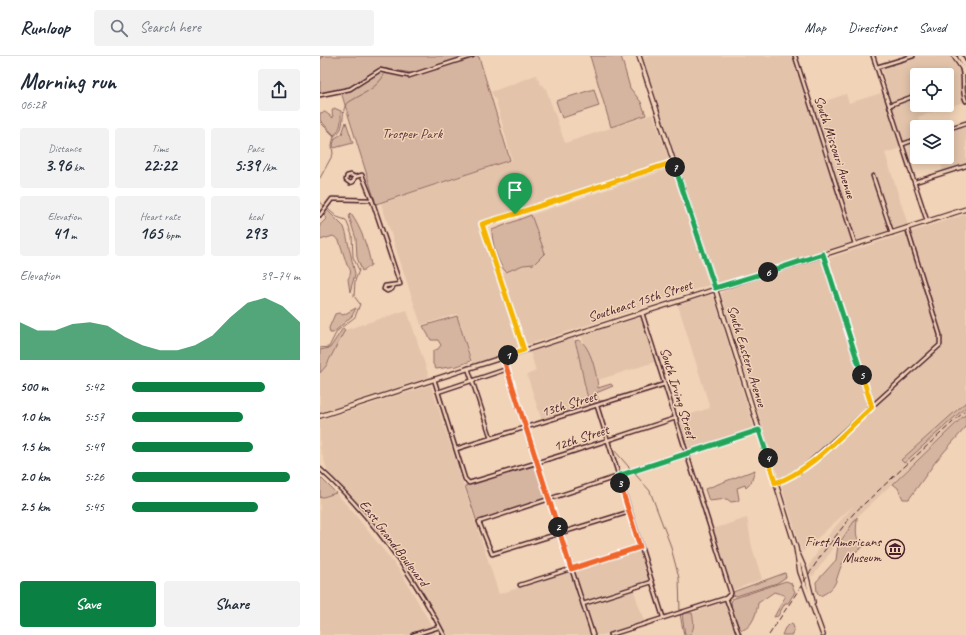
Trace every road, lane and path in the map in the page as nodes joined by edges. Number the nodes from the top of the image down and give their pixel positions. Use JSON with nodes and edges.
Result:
{"nodes":[{"id":1,"x":472,"y":56,"type":"edge"},
{"id":2,"x":639,"y":56,"type":"edge"},
{"id":3,"x":795,"y":56,"type":"edge"},
{"id":4,"x":874,"y":56,"type":"edge"},
{"id":5,"x":913,"y":56,"type":"edge"},
{"id":6,"x":954,"y":56,"type":"edge"},
{"id":7,"x":960,"y":56,"type":"edge"},
{"id":8,"x":877,"y":67,"type":"junction"},
{"id":9,"x":964,"y":69,"type":"edge"},
{"id":10,"x":966,"y":74,"type":"edge"},
{"id":11,"x":320,"y":95,"type":"edge"},
{"id":12,"x":910,"y":98,"type":"edge"},
{"id":13,"x":966,"y":101,"type":"edge"},
{"id":14,"x":890,"y":105,"type":"junction"},
{"id":15,"x":966,"y":122,"type":"edge"},
{"id":16,"x":954,"y":126,"type":"edge"},
{"id":17,"x":910,"y":142,"type":"edge"},
{"id":18,"x":903,"y":144,"type":"junction"},
{"id":19,"x":674,"y":162,"type":"junction"},
{"id":20,"x":966,"y":166,"type":"edge"},
{"id":21,"x":873,"y":176,"type":"dead end"},
{"id":22,"x":355,"y":177,"type":"dead end"},
{"id":23,"x":915,"y":182,"type":"junction"},
{"id":24,"x":372,"y":200,"type":"junction"},
{"id":25,"x":966,"y":209,"type":"edge"},
{"id":26,"x":320,"y":216,"type":"edge"},
{"id":27,"x":927,"y":221,"type":"junction"},
{"id":28,"x":907,"y":228,"type":"junction"},
{"id":29,"x":892,"y":232,"type":"junction"},
{"id":30,"x":855,"y":244,"type":"junction"},
{"id":31,"x":823,"y":254,"type":"junction"},
{"id":32,"x":393,"y":286,"type":"dead end"},
{"id":33,"x":715,"y":288,"type":"junction"},
{"id":34,"x":642,"y":313,"type":"junction"},
{"id":35,"x":524,"y":350,"type":"junction"},
{"id":36,"x":503,"y":357,"type":"junction"},
{"id":37,"x":468,"y":368,"type":"junction"},
{"id":38,"x":507,"y":369,"type":"junction"},
{"id":39,"x":434,"y":379,"type":"junction"},
{"id":40,"x":473,"y":381,"type":"junction"},
{"id":41,"x":665,"y":384,"type":"junction"},
{"id":42,"x":438,"y":392,"type":"junction"},
{"id":43,"x":597,"y":406,"type":"junction"},
{"id":44,"x":872,"y":407,"type":"junction"},
{"id":45,"x":320,"y":416,"type":"edge"},
{"id":46,"x":676,"y":418,"type":"junction"},
{"id":47,"x":526,"y":427,"type":"junction"},
{"id":48,"x":759,"y":430,"type":"junction"},
{"id":49,"x":491,"y":438,"type":"junction"},
{"id":50,"x":607,"y":440,"type":"junction"},
{"id":51,"x":456,"y":449,"type":"junction"},
{"id":52,"x":686,"y":455,"type":"junction"},
{"id":53,"x":537,"y":463,"type":"junction"},
{"id":54,"x":320,"y":469,"type":"edge"},
{"id":55,"x":618,"y":476,"type":"junction"},
{"id":56,"x":775,"y":483,"type":"junction"},
{"id":57,"x":549,"y":499,"type":"junction"},
{"id":58,"x":629,"y":512,"type":"junction"},
{"id":59,"x":560,"y":534,"type":"junction"},
{"id":60,"x":640,"y":547,"type":"junction"},
{"id":61,"x":571,"y":569,"type":"junction"},
{"id":62,"x":652,"y":582,"type":"junction"},
{"id":63,"x":520,"y":585,"type":"dead end"},
{"id":64,"x":726,"y":598,"type":"junction"},
{"id":65,"x":582,"y":604,"type":"junction"},
{"id":66,"x":663,"y":617,"type":"junction"},
{"id":67,"x":439,"y":627,"type":"junction"},
{"id":68,"x":413,"y":635,"type":"edge"},
{"id":69,"x":444,"y":635,"type":"edge"},
{"id":70,"x":593,"y":635,"type":"edge"},
{"id":71,"x":610,"y":635,"type":"edge"},
{"id":72,"x":739,"y":635,"type":"edge"},
{"id":73,"x":823,"y":635,"type":"edge"}],
"edges":[{"from":1,"to":11,"type":"street"},
{"from":2,"to":19,"type":"main road","name":"South Eastern Avenue"},
{"from":3,"to":30,"type":"street","name":"South Missouri Avenue"},
{"from":4,"to":8,"type":"street"},
{"from":5,"to":8,"type":"street"},
{"from":6,"to":9,"type":"main road"},
{"from":7,"to":9,"type":"highway"},
{"from":8,"to":14,"type":"street"},
{"from":9,"to":10,"type":"main road"},
{"from":9,"to":13,"type":"street"},
{"from":12,"to":14,"type":"street"},
{"from":14,"to":18,"type":"street"},
{"from":15,"to":16,"type":"street"},
{"from":17,"to":18,"type":"street"},
{"from":18,"to":23,"type":"street"},
{"from":19,"to":33,"type":"main road","name":"South Eastern Avenue"},
{"from":19,"to":35,"type":"street"},
{"from":20,"to":23,"type":"street"},
{"from":21,"to":29,"type":"street"},
{"from":22,"to":24,"type":"street"},
{"from":23,"to":27,"type":"street"},
{"from":24,"to":26,"type":"street"},
{"from":24,"to":32,"type":"street"},
{"from":25,"to":27,"type":"main road","name":"Southeast 15th Street"},
{"from":27,"to":28,"type":"main road","name":"Southeast 15th Street"},
{"from":28,"to":29,"type":"main road","name":"Southeast 15th Street"},
{"from":28,"to":44,"type":"street"},
{"from":29,"to":30,"type":"main road","name":"Southeast 15th Street"},
{"from":30,"to":31,"type":"main road","name":"Southeast 15th Street"},
{"from":31,"to":33,"type":"main road","name":"Southeast 15th Street"},
{"from":31,"to":44,"type":"street"},
{"from":33,"to":34,"type":"main road","name":"Southeast 15th Street"},
{"from":33,"to":48,"type":"main road","name":"South Eastern Avenue"},
{"from":34,"to":35,"type":"main road","name":"Southeast 15th Street"},
{"from":34,"to":41,"type":"street","name":"South Irving Street"},
{"from":35,"to":36,"type":"main road","name":"Southeast 15th Street"},
{"from":36,"to":37,"type":"main road","name":"Southeast 15th Street"},
{"from":36,"to":38,"type":"street"},
{"from":37,"to":39,"type":"main road","name":"Southeast 15th Street"},
{"from":37,"to":40,"type":"street"},
{"from":38,"to":40,"type":"street"},
{"from":38,"to":47,"type":"street"},
{"from":39,"to":42,"type":"street"},
{"from":39,"to":45,"type":"main road","name":"Southeast 15th Street"},
{"from":40,"to":42,"type":"street"},
{"from":40,"to":49,"type":"street"},
{"from":41,"to":43,"type":"street","name":"13th Street"},
{"from":41,"to":46,"type":"street","name":"South Irving Street"},
{"from":42,"to":51,"type":"street"},
{"from":43,"to":47,"type":"street","name":"13th Street"},
{"from":43,"to":50,"type":"street"},
{"from":44,"to":56,"type":"street"},
{"from":46,"to":50,"type":"street","name":"12th Street"},
{"from":46,"to":52,"type":"street","name":"South Irving Street"},
{"from":47,"to":49,"type":"street","name":"13th Street"},
{"from":47,"to":53,"type":"street"},
{"from":48,"to":52,"type":"street"},
{"from":48,"to":56,"type":"main road","name":"South Eastern Avenue"},
{"from":49,"to":51,"type":"street","name":"13th Street"},
{"from":50,"to":53,"type":"street","name":"12th Street"},
{"from":50,"to":55,"type":"street"},
{"from":51,"to":53,"type":"street","name":"12th Street"},
{"from":52,"to":55,"type":"street"},
{"from":52,"to":64,"type":"street","name":"South Irving Street"},
{"from":53,"to":57,"type":"street"},
{"from":54,"to":67,"type":"street","name":"East Grand Boulevard"},
{"from":55,"to":57,"type":"street"},
{"from":55,"to":58,"type":"street"},
{"from":56,"to":73,"type":"main road","name":"South Eastern Avenue"},
{"from":57,"to":59,"type":"street"},
{"from":57,"to":59,"type":"street"},
{"from":58,"to":59,"type":"street"},
{"from":58,"to":60,"type":"street"},
{"from":59,"to":61,"type":"street"},
{"from":60,"to":61,"type":"street"},
{"from":60,"to":62,"type":"street"},
{"from":61,"to":63,"type":"street"},
{"from":61,"to":65,"type":"street"},
{"from":62,"to":65,"type":"street"},
{"from":62,"to":66,"type":"street"},
{"from":64,"to":66,"type":"street"},
{"from":64,"to":72,"type":"street"},
{"from":65,"to":70,"type":"street"},
{"from":66,"to":71,"type":"street"},
{"from":67,"to":68,"type":"street"},
{"from":67,"to":69,"type":"street","name":"East Grand Boulevard"}]}
